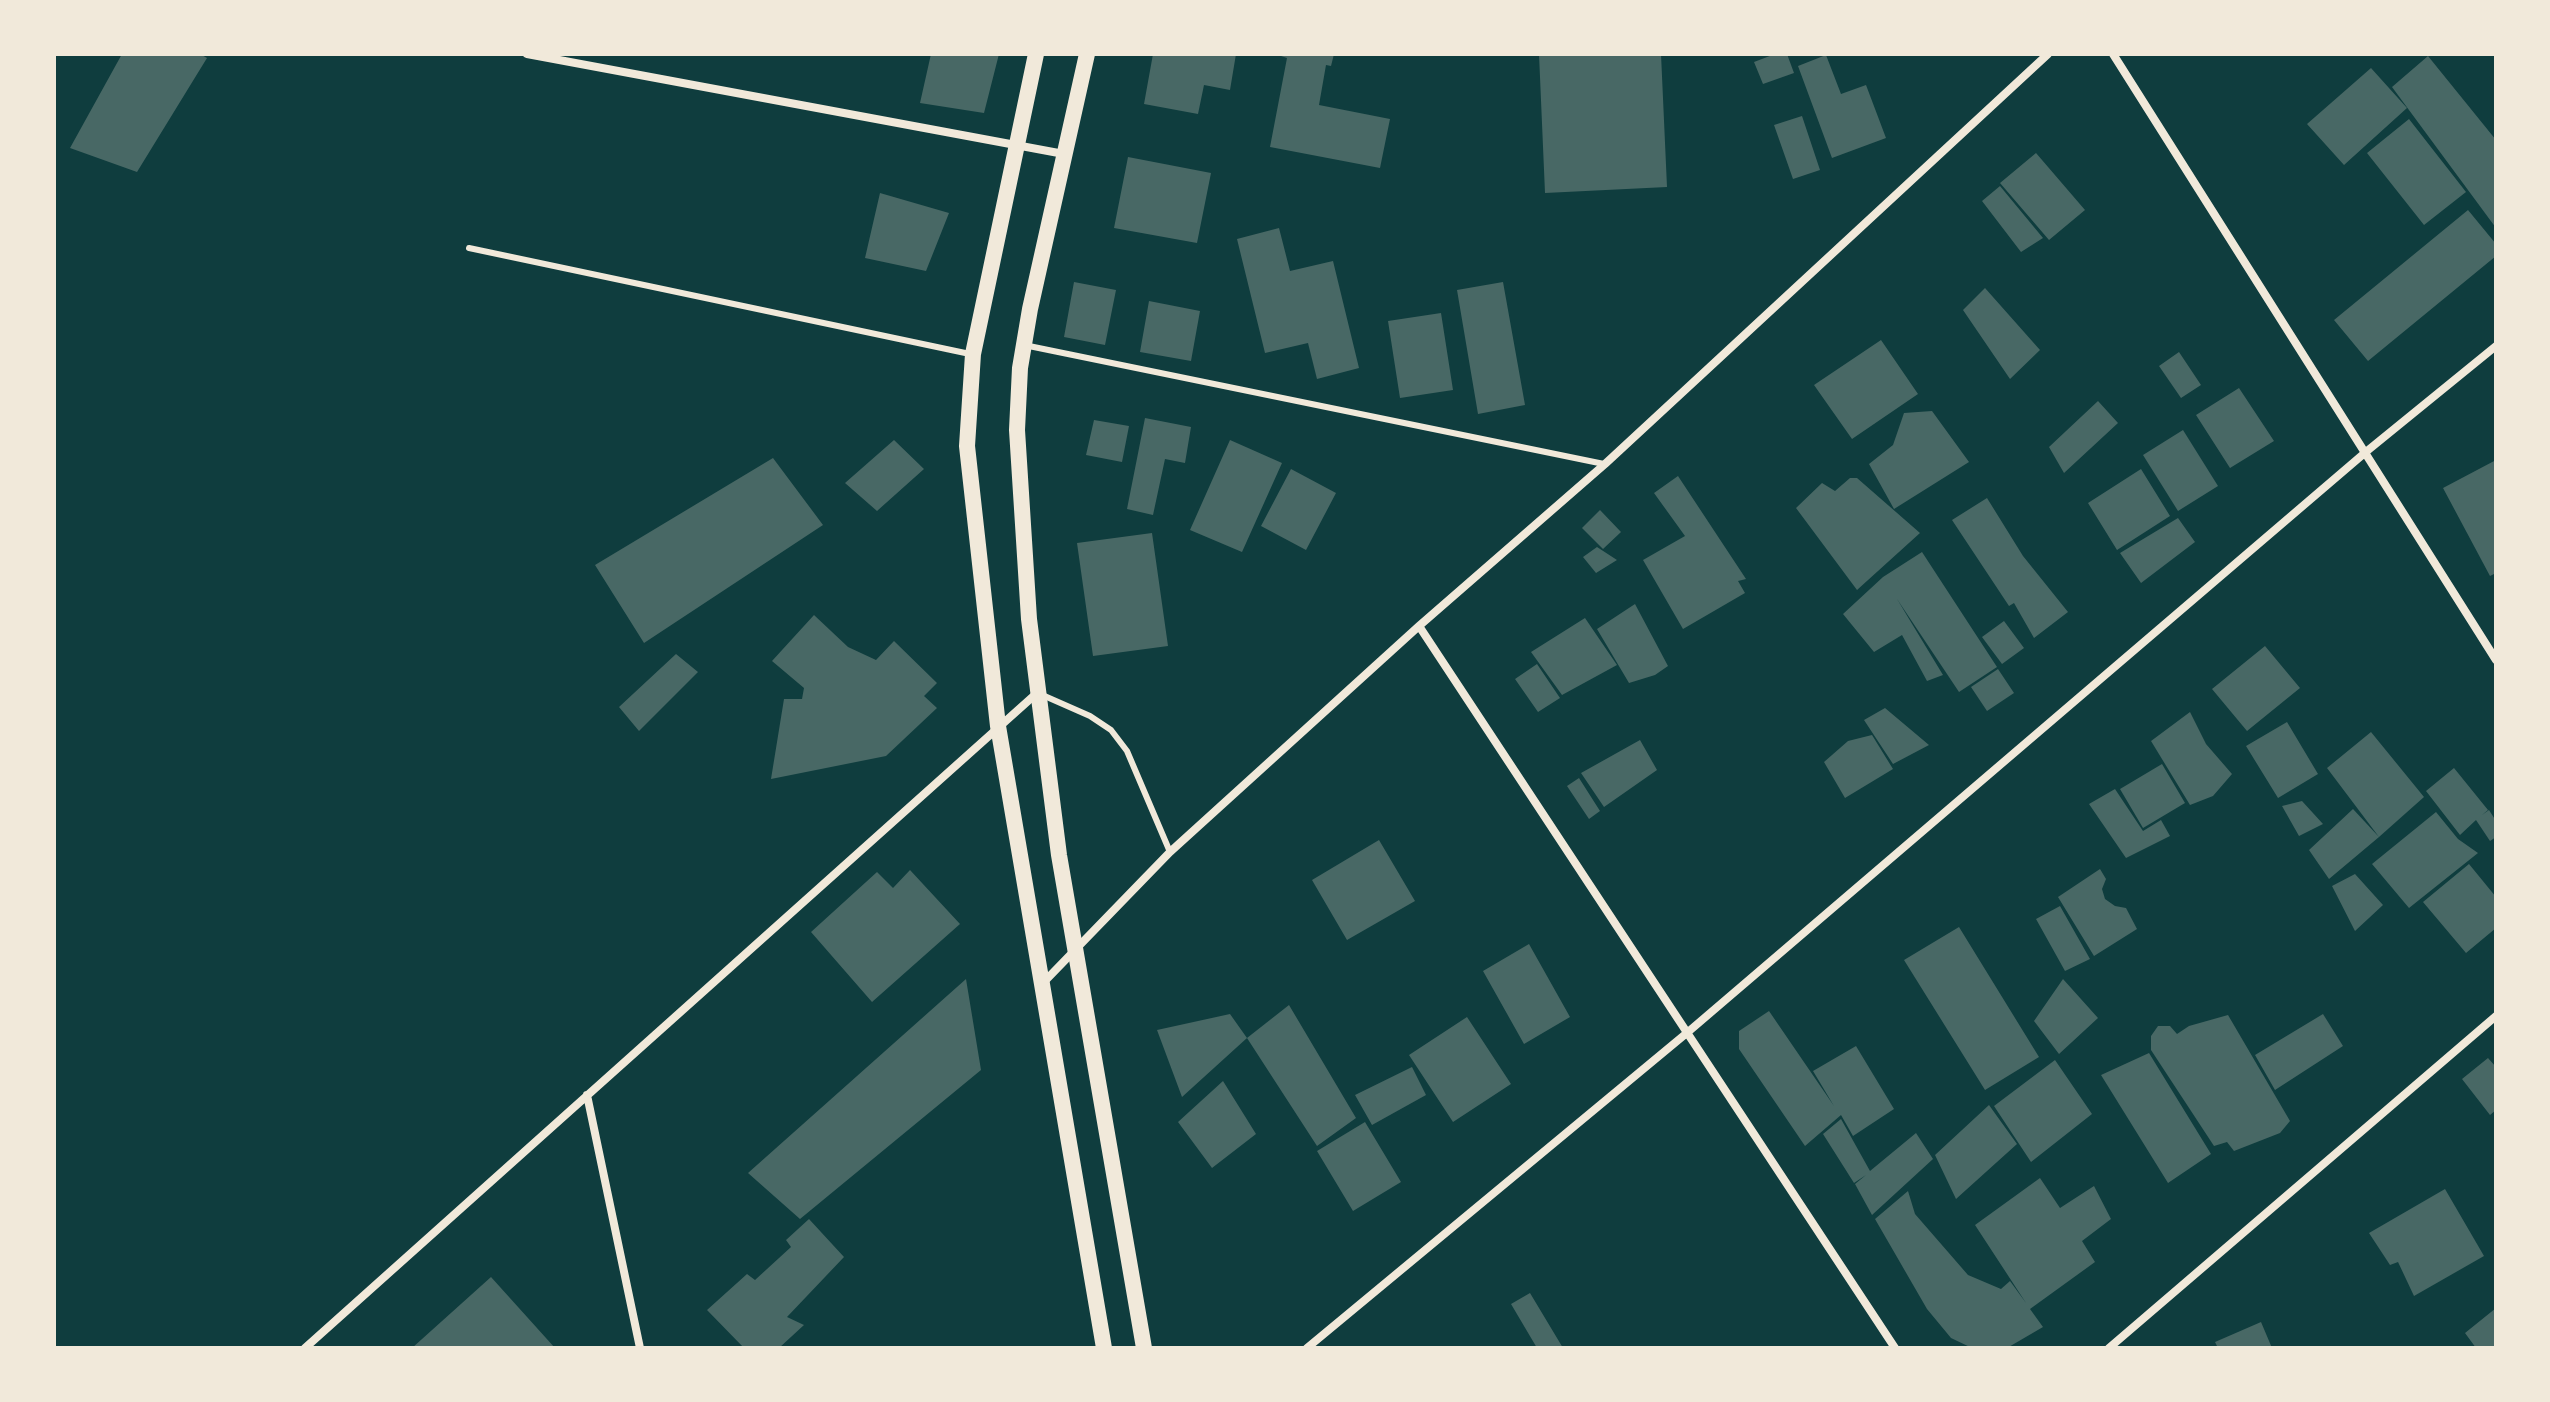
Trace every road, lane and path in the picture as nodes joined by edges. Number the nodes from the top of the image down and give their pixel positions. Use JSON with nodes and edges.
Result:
{"nodes":[{"id":1,"x":527,"y":54,"type":"edge"},
{"id":2,"x":1036,"y":54,"type":"edge"},
{"id":3,"x":1087,"y":54,"type":"edge"},
{"id":4,"x":2048,"y":54,"type":"edge"},
{"id":5,"x":2113,"y":54,"type":"edge"},
{"id":6,"x":1016,"y":143,"type":"junction"},
{"id":7,"x":1064,"y":154,"type":"junction"},
{"id":8,"x":469,"y":248,"type":"dead end"},
{"id":9,"x":1024,"y":345,"type":"junction"},
{"id":10,"x":2496,"y":346,"type":"edge"},
{"id":11,"x":973,"y":354,"type":"junction"},
{"id":12,"x":2367,"y":451,"type":"junction"},
{"id":13,"x":1605,"y":464,"type":"junction"},
{"id":14,"x":1419,"y":626,"type":"junction"},
{"id":15,"x":2496,"y":660,"type":"edge"},
{"id":16,"x":1038,"y":693,"type":"junction"},
{"id":17,"x":998,"y":726,"type":"junction"},
{"id":18,"x":1170,"y":852,"type":"junction"},
{"id":19,"x":1078,"y":950,"type":"junction"},
{"id":20,"x":1041,"y":985,"type":"junction"},
{"id":21,"x":2496,"y":1016,"type":"edge"},
{"id":22,"x":1688,"y":1032,"type":"junction"},
{"id":23,"x":587,"y":1095,"type":"junction"},
{"id":24,"x":305,"y":1348,"type":"edge"},
{"id":25,"x":640,"y":1348,"type":"edge"},
{"id":26,"x":1104,"y":1348,"type":"edge"},
{"id":27,"x":1144,"y":1348,"type":"edge"},
{"id":28,"x":1307,"y":1348,"type":"edge"},
{"id":29,"x":1895,"y":1348,"type":"edge"},
{"id":30,"x":2109,"y":1348,"type":"edge"}],
"edges":[{"from":1,"to":6,"type":"street"},
{"from":2,"to":6,"type":"main road"},
{"from":3,"to":7,"type":"main road"},
{"from":4,"to":13,"type":"street"},
{"from":5,"to":12,"type":"street"},
{"from":6,"to":7,"type":"street"},
{"from":6,"to":11,"type":"main road"},
{"from":7,"to":9,"type":"main road"},
{"from":8,"to":11,"type":"lane"},
{"from":9,"to":13,"type":"lane"},
{"from":9,"to":16,"type":"main road"},
{"from":10,"to":12,"type":"street"},
{"from":11,"to":17,"type":"main road"},
{"from":12,"to":15,"type":"street"},
{"from":12,"to":22,"type":"street"},
{"from":13,"to":14,"type":"street"},
{"from":14,"to":18,"type":"street"},
{"from":14,"to":22,"type":"street"},
{"from":16,"to":17,"type":"street"},
{"from":16,"to":18,"type":"lane"},
{"from":16,"to":19,"type":"main road"},
{"from":17,"to":20,"type":"main road"},
{"from":17,"to":23,"type":"street"},
{"from":18,"to":19,"type":"street"},
{"from":19,"to":20,"type":"street"},
{"from":19,"to":27,"type":"main road"},
{"from":20,"to":26,"type":"main road"},
{"from":21,"to":30,"type":"street"},
{"from":22,"to":28,"type":"street"},
{"from":22,"to":29,"type":"street"},
{"from":23,"to":24,"type":"street"},
{"from":23,"to":25,"type":"street"}]}
